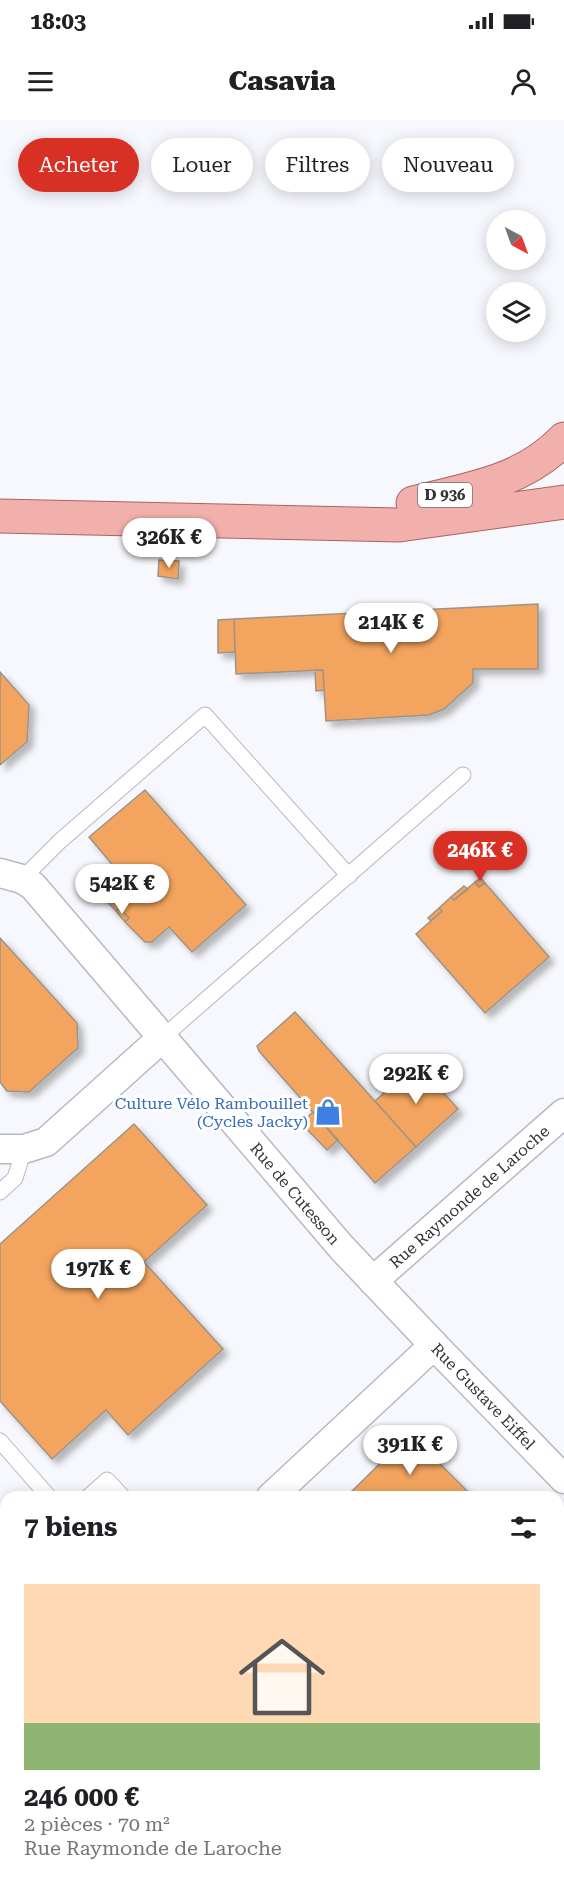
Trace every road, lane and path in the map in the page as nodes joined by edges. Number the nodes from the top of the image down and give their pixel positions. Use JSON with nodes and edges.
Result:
{"nodes":[{"id":1,"x":564,"y":439,"type":"edge"},
{"id":2,"x":564,"y":502,"type":"edge"},
{"id":3,"x":1,"y":516,"type":"edge"},
{"id":4,"x":315,"y":522,"type":"junction"},
{"id":5,"x":463,"y":776,"type":"dead end"},
{"id":6,"x":11,"y":876,"type":"edge"},
{"id":7,"x":349,"y":876,"type":"junction"},
{"id":8,"x":162,"y":1038,"type":"junction"},
{"id":9,"x":564,"y":1113,"type":"edge"},
{"id":10,"x":12,"y":1149,"type":"edge"},
{"id":11,"x":0,"y":1192,"type":"edge"},
{"id":12,"x":373,"y":1281,"type":"junction"},
{"id":13,"x":434,"y":1345,"type":"junction"},
{"id":14,"x":0,"y":1441,"type":"edge"},
{"id":15,"x":564,"y":1479,"type":"edge"},
{"id":16,"x":44,"y":1491,"type":"edge"},
{"id":17,"x":95,"y":1491,"type":"edge"},
{"id":18,"x":117,"y":1491,"type":"edge"},
{"id":19,"x":277,"y":1491,"type":"edge"}],
"edges":[{"from":1,"to":4,"type":"main road","number":"D 936"},
{"from":2,"to":4,"type":"main road","number":"D 936"},
{"from":3,"to":4,"type":"main road","number":"D 936"},
{"from":5,"to":7,"type":"lane"},
{"from":6,"to":7,"type":"lane"},
{"from":6,"to":8,"type":"street","name":"Rue de Cutesson"},
{"from":7,"to":8,"type":"lane"},
{"from":8,"to":10,"type":"street"},
{"from":8,"to":12,"type":"street","name":"Rue de Cutesson"},
{"from":9,"to":12,"type":"street","name":"Rue Raymonde de Laroche"},
{"from":10,"to":11,"type":"lane"},
{"from":12,"to":13,"type":"street","name":"Rue de Cutesson"},
{"from":13,"to":15,"type":"street","name":"Rue Gustave Eiffel"},
{"from":13,"to":19,"type":"street","name":"Rue Gustave Eiffel"},
{"from":14,"to":16,"type":"lane"},
{"from":17,"to":18,"type":"lane"}]}
